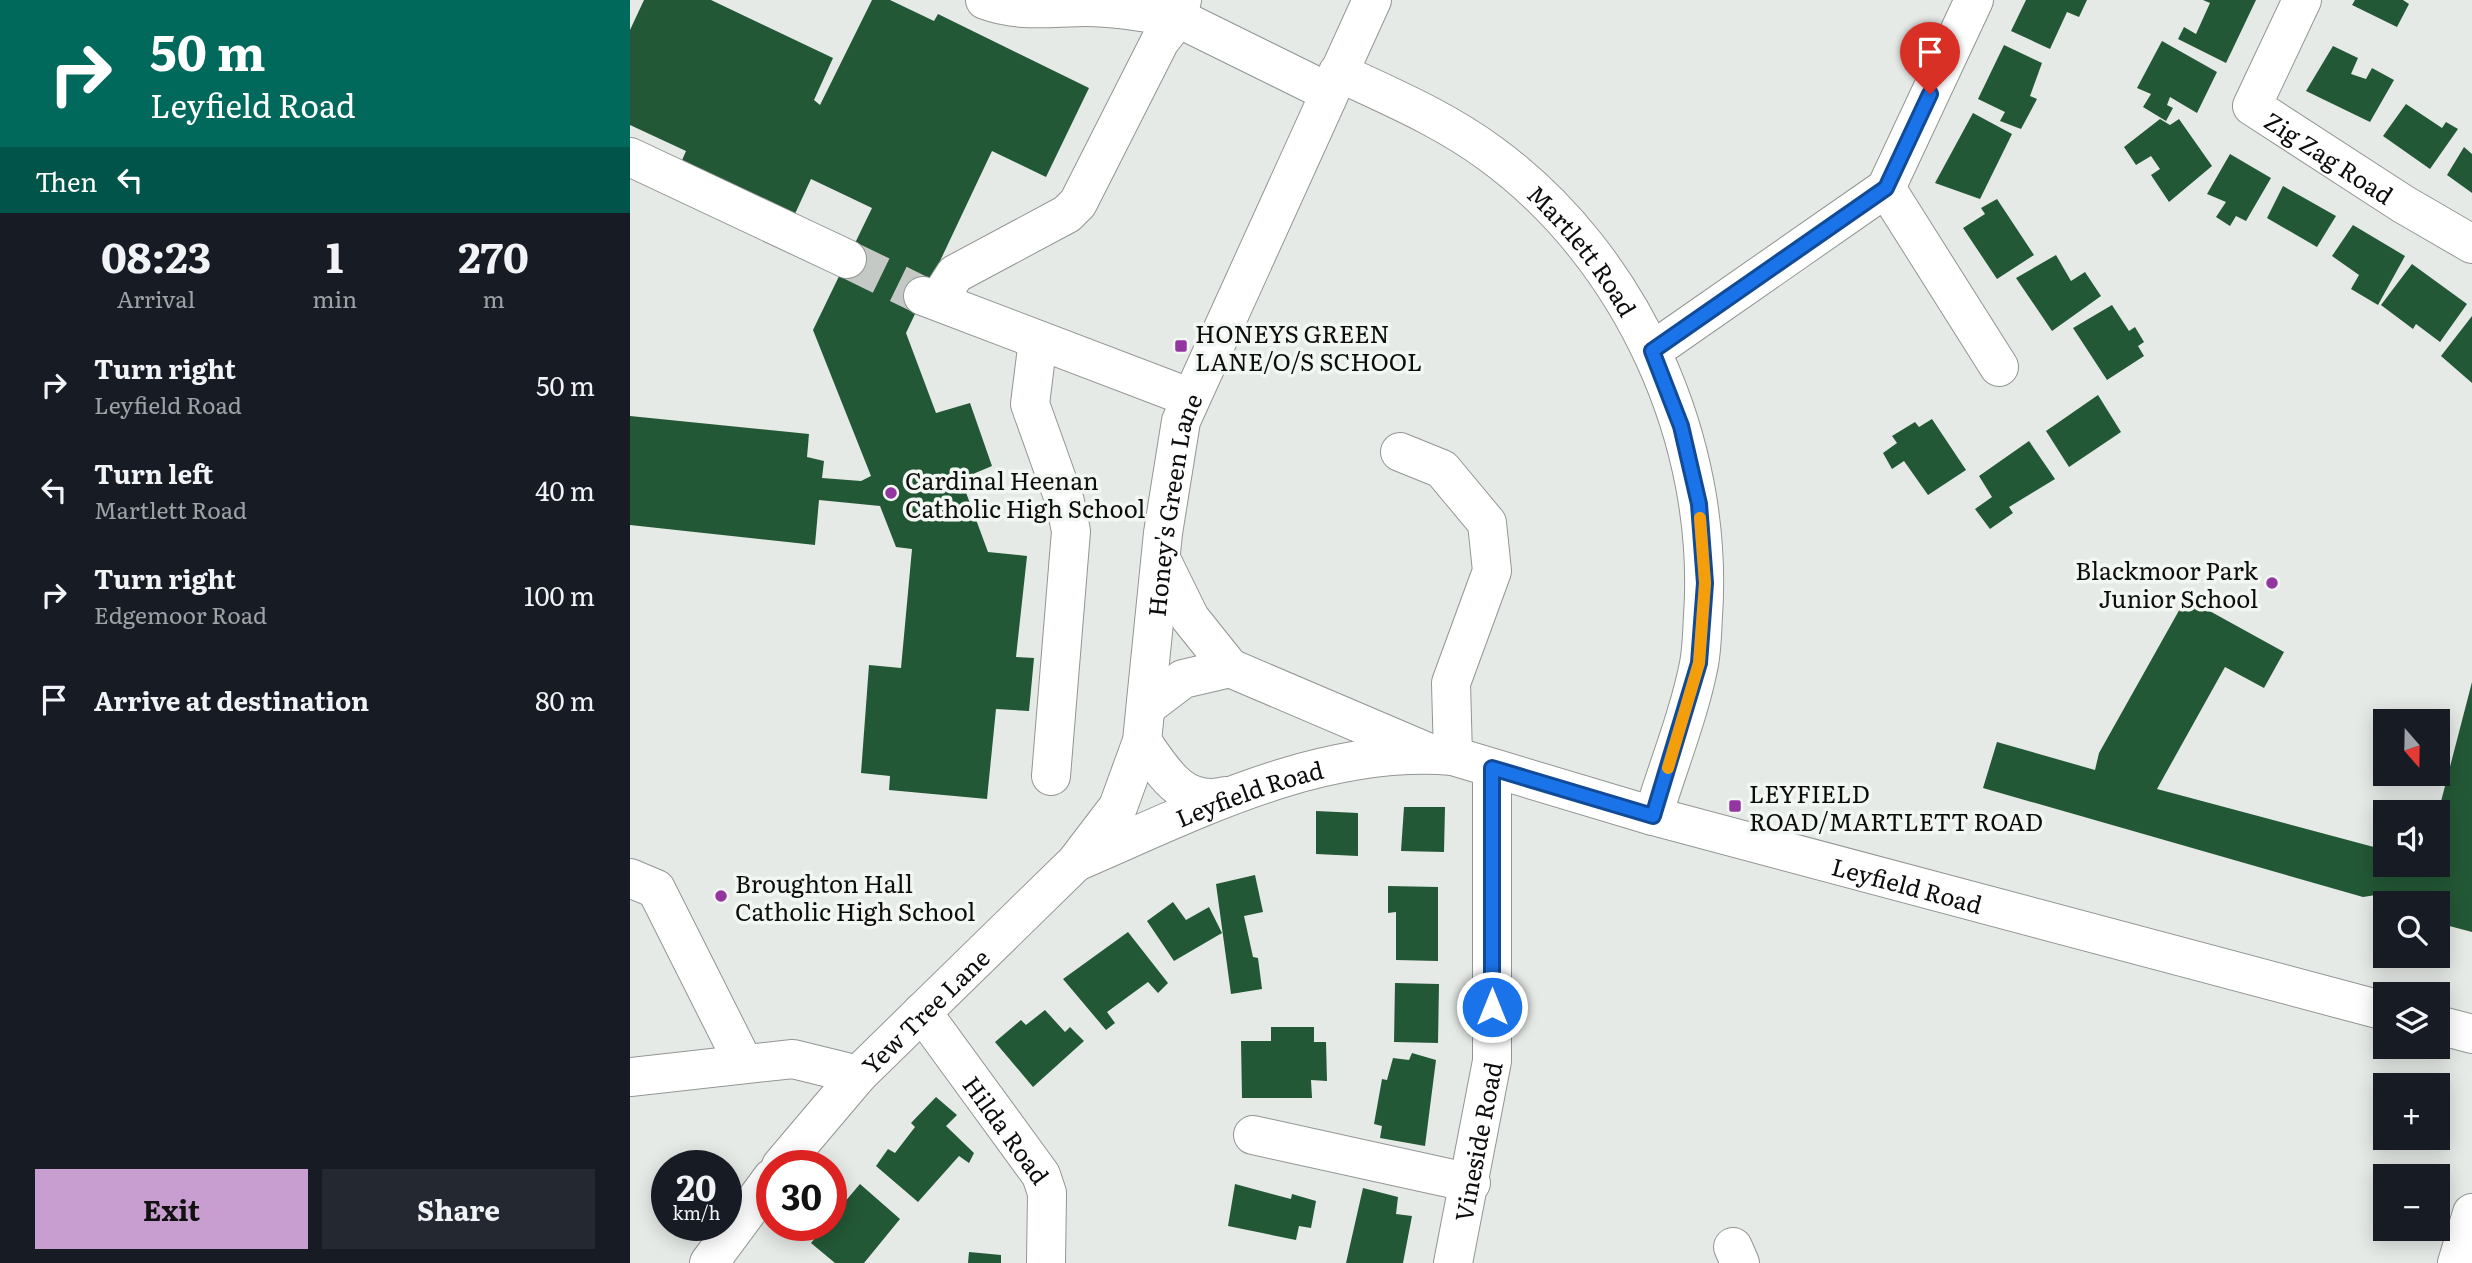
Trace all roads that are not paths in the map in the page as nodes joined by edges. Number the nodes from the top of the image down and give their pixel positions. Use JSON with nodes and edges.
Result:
{"nodes":[{"id":1,"x":985,"y":0,"type":"edge"},
{"id":2,"x":1372,"y":0,"type":"edge"},
{"id":3,"x":1974,"y":0,"type":"edge"},
{"id":4,"x":2302,"y":0,"type":"edge"},
{"id":5,"x":1180,"y":9,"type":"edge"},
{"id":6,"x":1333,"y":82,"type":"junction"},
{"id":7,"x":630,"y":157,"type":"edge"},
{"id":8,"x":1886,"y":188,"type":"junction"},
{"id":9,"x":2472,"y":244,"type":"edge"},
{"id":10,"x":847,"y":259,"type":"tunnel mouth"},
{"id":11,"x":1038,"y":340,"type":"junction"},
{"id":12,"x":1652,"y":351,"type":"junction"},
{"id":13,"x":1998,"y":367,"type":"dead end"},
{"id":14,"x":1191,"y":398,"type":"junction"},
{"id":15,"x":1399,"y":452,"type":"dead end"},
{"id":16,"x":1161,"y":561,"type":"junction"},
{"id":17,"x":1230,"y":667,"type":"junction"},
{"id":18,"x":1296,"y":697,"type":"junction"},
{"id":19,"x":1144,"y":724,"type":"junction"},
{"id":20,"x":1442,"y":755,"type":"junction"},
{"id":21,"x":1492,"y":768,"type":"junction"},
{"id":22,"x":1310,"y":772,"type":"junction"},
{"id":23,"x":1051,"y":776,"type":"dead end"},
{"id":24,"x":1228,"y":795,"type":"junction"},
{"id":25,"x":1653,"y":816,"type":"junction"},
{"id":26,"x":1076,"y":862,"type":"junction"},
{"id":27,"x":630,"y":878,"type":"edge"},
{"id":28,"x":2373,"y":1008,"type":"edge"},
{"id":29,"x":922,"y":1012,"type":"junction"},
{"id":30,"x":2450,"y":1028,"type":"edge"},
{"id":31,"x":2472,"y":1034,"type":"edge"},
{"id":32,"x":744,"y":1063,"type":"junction"},
{"id":33,"x":858,"y":1075,"type":"junction"},
{"id":34,"x":630,"y":1077,"type":"edge"},
{"id":35,"x":1253,"y":1135,"type":"dead end"},
{"id":36,"x":795,"y":1150,"type":"edge"},
{"id":37,"x":1471,"y":1183,"type":"junction"},
{"id":38,"x":756,"y":1200,"type":"edge"},
{"id":39,"x":2472,"y":1213,"type":"edge"},
{"id":40,"x":709,"y":1263,"type":"edge"},
{"id":41,"x":1046,"y":1263,"type":"edge"},
{"id":42,"x":1453,"y":1263,"type":"edge"},
{"id":43,"x":2457,"y":1263,"type":"edge"}],
"edges":[{"from":1,"to":5,"type":"street","name":"Martlett Road"},
{"from":2,"to":6,"type":"street","name":"Honey's Green Lane"},
{"from":3,"to":8,"type":"street"},
{"from":4,"to":9,"type":"street","name":"Zig Zag Road"},
{"from":5,"to":6,"type":"street","name":"Martlett Road"},
{"from":5,"to":11,"type":"street"},
{"from":6,"to":12,"type":"street","name":"Martlett Road"},
{"from":6,"to":14,"type":"street","name":"Honey's Green Lane"},
{"from":7,"to":10,"type":"street"},
{"from":8,"to":12,"type":"street"},
{"from":8,"to":13,"type":"street"},
{"from":11,"to":14,"type":"street"},
{"from":11,"to":23,"type":"street"},
{"from":12,"to":25,"type":"street","name":"Martlett Road"},
{"from":14,"to":16,"type":"street","name":"Honey's Green Lane"},
{"from":15,"to":20,"type":"street"},
{"from":16,"to":17,"type":"street"},
{"from":16,"to":19,"type":"street","name":"Honey's Green Lane"},
{"from":17,"to":18,"type":"street","name":"Leyfield Road"},
{"from":17,"to":19,"type":"street"},
{"from":18,"to":20,"type":"street","name":"Leyfield Road"},
{"from":18,"to":22,"type":"street"},
{"from":19,"to":24,"type":"street"},
{"from":19,"to":26,"type":"street","name":"Honey's Green Lane"},
{"from":20,"to":21,"type":"street","name":"Leyfield Road"},
{"from":20,"to":22,"type":"street","name":"Leyfield Road"},
{"from":21,"to":25,"type":"street","name":"Leyfield Road"},
{"from":21,"to":37,"type":"street","name":"Vineside Road"},
{"from":22,"to":24,"type":"street","name":"Leyfield Road"},
{"from":24,"to":26,"type":"street","name":"Leyfield Road"},
{"from":25,"to":28,"type":"street","name":"Leyfield Road"},
{"from":26,"to":29,"type":"street","name":"Yew Tree Lane"},
{"from":27,"to":32,"type":"street"},
{"from":29,"to":33,"type":"street","name":"Yew Tree Lane"},
{"from":29,"to":41,"type":"street","name":"Hilda Road"},
{"from":30,"to":31,"type":"street"},
{"from":32,"to":33,"type":"street"},
{"from":32,"to":34,"type":"street"},
{"from":33,"to":36,"type":"street","name":"Yew Tree Lane"},
{"from":35,"to":37,"type":"street"},
{"from":37,"to":42,"type":"street","name":"Vineside Road"},
{"from":38,"to":40,"type":"street"},
{"from":39,"to":43,"type":"street"}]}
